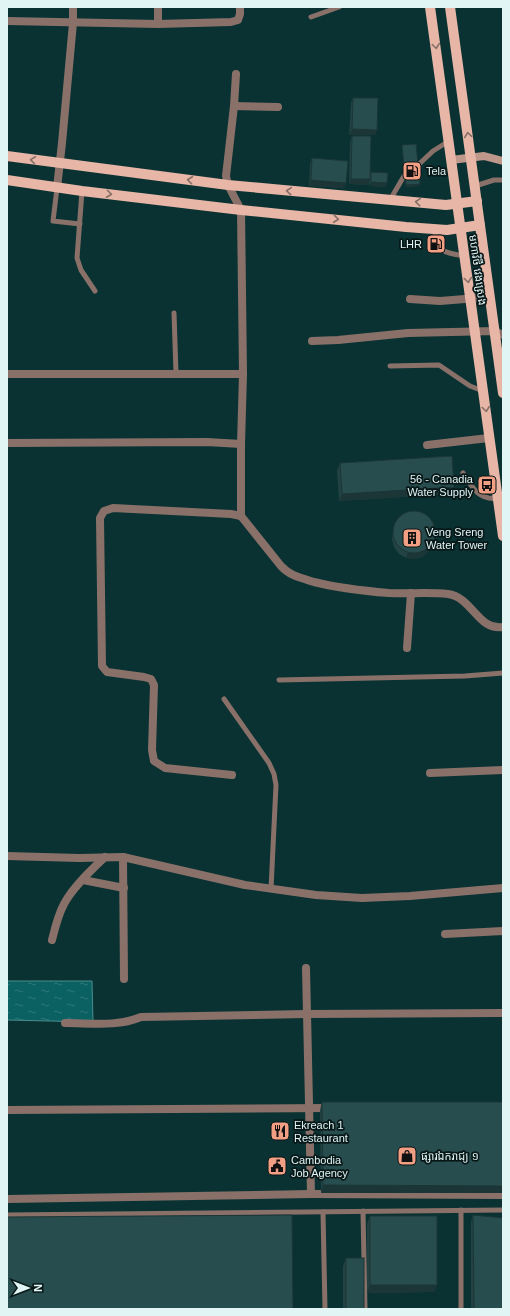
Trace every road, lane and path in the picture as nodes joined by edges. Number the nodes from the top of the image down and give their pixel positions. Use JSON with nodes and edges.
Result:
{"nodes":[{"id":1,"x":73,"y":7,"type":"edge"},
{"id":2,"x":158,"y":7,"type":"edge"},
{"id":3,"x":240,"y":7,"type":"edge"},
{"id":4,"x":340,"y":7,"type":"edge"},
{"id":5,"x":430,"y":7,"type":"edge"},
{"id":6,"x":450,"y":7,"type":"edge"},
{"id":7,"x":311,"y":17,"type":"dead end"},
{"id":8,"x":7,"y":21,"type":"edge"},
{"id":9,"x":73,"y":23,"type":"junction"},
{"id":10,"x":158,"y":24,"type":"junction"},
{"id":11,"x":236,"y":74,"type":"dead end"},
{"id":12,"x":234,"y":106,"type":"junction"},
{"id":13,"x":278,"y":107,"type":"dead end"},
{"id":14,"x":449,"y":141,"type":"junction"},
{"id":15,"x":7,"y":156,"type":"edge"},
{"id":16,"x":471,"y":158,"type":"junction"},
{"id":17,"x":451,"y":160,"type":"junction"},
{"id":18,"x":503,"y":161,"type":"edge"},
{"id":19,"x":60,"y":164,"type":"junction"},
{"id":20,"x":417,"y":166,"type":"edge"},
{"id":21,"x":404,"y":176,"type":"edge"},
{"id":22,"x":7,"y":180,"type":"edge"},
{"id":23,"x":503,"y":180,"type":"edge"},
{"id":24,"x":228,"y":185,"type":"junction"},
{"id":25,"x":475,"y":186,"type":"junction"},
{"id":26,"x":57,"y":188,"type":"junction"},
{"id":27,"x":82,"y":191,"type":"junction"},
{"id":28,"x":390,"y":200,"type":"junction"},
{"id":29,"x":477,"y":201,"type":"junction"},
{"id":30,"x":457,"y":204,"type":"junction"},
{"id":31,"x":241,"y":210,"type":"junction"},
{"id":32,"x":80,"y":224,"type":"junction"},
{"id":33,"x":480,"y":225,"type":"junction"},
{"id":34,"x":460,"y":228,"type":"junction"},
{"id":35,"x":434,"y":229,"type":"junction"},
{"id":36,"x":464,"y":256,"type":"junction"},
{"id":37,"x":96,"y":291,"type":"dead end"},
{"id":38,"x":490,"y":297,"type":"junction"},
{"id":39,"x":410,"y":299,"type":"dead end"},
{"id":40,"x":470,"y":299,"type":"junction"},
{"id":41,"x":174,"y":313,"type":"dead end"},
{"id":42,"x":475,"y":332,"type":"junction"},
{"id":43,"x":499,"y":333,"type":"edge"},
{"id":44,"x":312,"y":341,"type":"dead end"},
{"id":45,"x":500,"y":349,"type":"edge"},
{"id":46,"x":390,"y":366,"type":"dead end"},
{"id":47,"x":176,"y":373,"type":"junction"},
{"id":48,"x":7,"y":374,"type":"edge"},
{"id":49,"x":243,"y":374,"type":"junction"},
{"id":50,"x":483,"y":392,"type":"junction"},
{"id":51,"x":503,"y":393,"type":"edge"},
{"id":52,"x":489,"y":438,"type":"junction"},
{"id":53,"x":7,"y":443,"type":"edge"},
{"id":54,"x":241,"y":444,"type":"junction"},
{"id":55,"x":427,"y":445,"type":"dead end"},
{"id":56,"x":463,"y":472,"type":"dead end"},
{"id":57,"x":498,"y":498,"type":"junction"},
{"id":58,"x":241,"y":516,"type":"junction"},
{"id":59,"x":503,"y":536,"type":"edge"},
{"id":60,"x":411,"y":593,"type":"junction"},
{"id":61,"x":503,"y":627,"type":"edge"},
{"id":62,"x":407,"y":648,"type":"dead end"},
{"id":63,"x":503,"y":673,"type":"edge"},
{"id":64,"x":279,"y":680,"type":"dead end"},
{"id":65,"x":224,"y":699,"type":"dead end"},
{"id":66,"x":503,"y":770,"type":"edge"},
{"id":67,"x":430,"y":773,"type":"dead end"},
{"id":68,"x":232,"y":775,"type":"dead end"},
{"id":69,"x":7,"y":856,"type":"edge"},
{"id":70,"x":105,"y":857,"type":"junction"},
{"id":71,"x":123,"y":857,"type":"junction"},
{"id":72,"x":83,"y":880,"type":"junction"},
{"id":73,"x":124,"y":888,"type":"junction"},
{"id":74,"x":503,"y":888,"type":"edge"},
{"id":75,"x":271,"y":889,"type":"junction"},
{"id":76,"x":503,"y":931,"type":"edge"},
{"id":77,"x":446,"y":934,"type":"dead end"},
{"id":78,"x":52,"y":940,"type":"dead end"},
{"id":79,"x":306,"y":968,"type":"dead end"},
{"id":80,"x":124,"y":979,"type":"dead end"},
{"id":81,"x":503,"y":1013,"type":"edge"},
{"id":82,"x":307,"y":1014,"type":"junction"},
{"id":83,"x":65,"y":1023,"type":"dead end"},
{"id":84,"x":309,"y":1108,"type":"junction"},
{"id":85,"x":340,"y":1108,"type":"edge"},
{"id":86,"x":7,"y":1110,"type":"edge"},
{"id":87,"x":311,"y":1194,"type":"junction"},
{"id":88,"x":503,"y":1195,"type":"edge"},
{"id":89,"x":7,"y":1199,"type":"edge"},
{"id":90,"x":461,"y":1210,"type":"junction"},
{"id":91,"x":503,"y":1210,"type":"edge"},
{"id":92,"x":363,"y":1211,"type":"junction"},
{"id":93,"x":323,"y":1212,"type":"junction"},
{"id":94,"x":7,"y":1215,"type":"edge"},
{"id":95,"x":325,"y":1309,"type":"edge"},
{"id":96,"x":365,"y":1309,"type":"edge"},
{"id":97,"x":461,"y":1309,"type":"edge"}],
"edges":[{"from":1,"to":9,"type":"street"},
{"from":2,"to":10,"type":"street"},
{"from":3,"to":10,"type":"street"},
{"from":4,"to":7,"type":"lane"},
{"from":5,"to":14,"type":"main road","name":"មហាវិថី វេងស្រេង","one_way":true},
{"from":16,"to":6,"type":"main road","name":"មហាវិថី វេងស្រេង","one_way":true},
{"from":8,"to":9,"type":"street"},
{"from":9,"to":10,"type":"street"},
{"from":9,"to":19,"type":"street"},
{"from":11,"to":12,"type":"street"},
{"from":12,"to":13,"type":"street"},
{"from":12,"to":24,"type":"street"},
{"from":14,"to":17,"type":"main road","name":"មហាវិថី វេងស្រេង"},
{"from":14,"to":20,"type":"lane"},
{"from":19,"to":15,"type":"main road","one_way":true},
{"from":16,"to":17,"type":"street"},
{"from":16,"to":18,"type":"street"},
{"from":16,"to":25,"type":"main road","name":"មហាវិថី វេងស្រេង"},
{"from":17,"to":30,"type":"main road","name":"មហាវិថី វេងស្រេង"},
{"from":24,"to":19,"type":"main road","one_way":true},
{"from":19,"to":26,"type":"street"},
{"from":21,"to":28,"type":"lane"},
{"from":22,"to":26,"type":"main road"},
{"from":23,"to":25,"type":"lane"},
{"from":28,"to":24,"type":"main road","one_way":true},
{"from":24,"to":31,"type":"street"},
{"from":25,"to":29,"type":"main road","name":"មហាវិថី វេងស្រេង"},
{"from":26,"to":27,"type":"main road"},
{"from":26,"to":32,"type":"lane"},
{"from":27,"to":31,"type":"main road","one_way":true},
{"from":27,"to":32,"type":"lane"},
{"from":30,"to":28,"type":"main road","one_way":true},
{"from":29,"to":30,"type":"main road"},
{"from":29,"to":33,"type":"main road","name":"មហាវិថី វេងស្រេង"},
{"from":30,"to":34,"type":"main road","name":"មហាវិថី វេងស្រេង"},
{"from":31,"to":35,"type":"main road","one_way":true},
{"from":31,"to":49,"type":"street"},
{"from":32,"to":37,"type":"lane"},
{"from":33,"to":34,"type":"main road"},
{"from":33,"to":38,"type":"main road","name":"មហាវិថី វេងស្រេង"},
{"from":34,"to":35,"type":"main road"},
{"from":34,"to":36,"type":"main road","name":"មហាវិថី វេងស្រេង"},
{"from":35,"to":36,"type":"lane"},
{"from":36,"to":40,"type":"main road","name":"មហាវិថី វេងស្រេង","one_way":true},
{"from":38,"to":40,"type":"street"},
{"from":38,"to":43,"type":"main road","name":"មហាវិថី វេងស្រេង"},
{"from":39,"to":40,"type":"street"},
{"from":40,"to":42,"type":"main road","name":"មហាវិថី វេងស្រេង"},
{"from":41,"to":47,"type":"lane"},
{"from":42,"to":43,"type":"street"},
{"from":42,"to":44,"type":"street"},
{"from":42,"to":50,"type":"main road","name":"មហាវិថី វេងស្រេង"},
{"from":43,"to":45,"type":"main road","name":"មហាវិថី វេងស្រេង"},
{"from":45,"to":51,"type":"main road","name":"មហាវិថី វេងស្រេង"},
{"from":46,"to":50,"type":"lane"},
{"from":47,"to":48,"type":"street"},
{"from":47,"to":49,"type":"street"},
{"from":49,"to":54,"type":"street"},
{"from":50,"to":52,"type":"main road","name":"មហាវិថី វេងស្រេង","one_way":true},
{"from":52,"to":55,"type":"street"},
{"from":52,"to":57,"type":"main road","name":"មហាវិថី វេងស្រេង"},
{"from":53,"to":54,"type":"street"},
{"from":54,"to":58,"type":"street"},
{"from":56,"to":57,"type":"lane"},
{"from":57,"to":59,"type":"main road","name":"មហាវិថី វេងស្រេង"},
{"from":58,"to":60,"type":"street"},
{"from":58,"to":68,"type":"street"},
{"from":60,"to":61,"type":"street"},
{"from":60,"to":62,"type":"street"},
{"from":63,"to":64,"type":"lane"},
{"from":65,"to":75,"type":"lane"},
{"from":66,"to":67,"type":"street"},
{"from":69,"to":70,"type":"street"},
{"from":70,"to":71,"type":"street"},
{"from":70,"to":72,"type":"street"},
{"from":71,"to":73,"type":"street"},
{"from":71,"to":75,"type":"street"},
{"from":72,"to":73,"type":"street"},
{"from":72,"to":78,"type":"street"},
{"from":73,"to":80,"type":"street"},
{"from":74,"to":75,"type":"street"},
{"from":76,"to":77,"type":"street"},
{"from":79,"to":82,"type":"street"},
{"from":81,"to":82,"type":"street"},
{"from":82,"to":83,"type":"street"},
{"from":82,"to":84,"type":"street"},
{"from":84,"to":85,"type":"street"},
{"from":84,"to":86,"type":"street"},
{"from":84,"to":87,"type":"street"},
{"from":87,"to":88,"type":"street"},
{"from":87,"to":89,"type":"street"},
{"from":90,"to":91,"type":"lane"},
{"from":90,"to":92,"type":"lane"},
{"from":90,"to":97,"type":"lane"},
{"from":92,"to":93,"type":"lane"},
{"from":92,"to":96,"type":"lane"},
{"from":93,"to":94,"type":"lane"},
{"from":93,"to":95,"type":"lane"}]}
